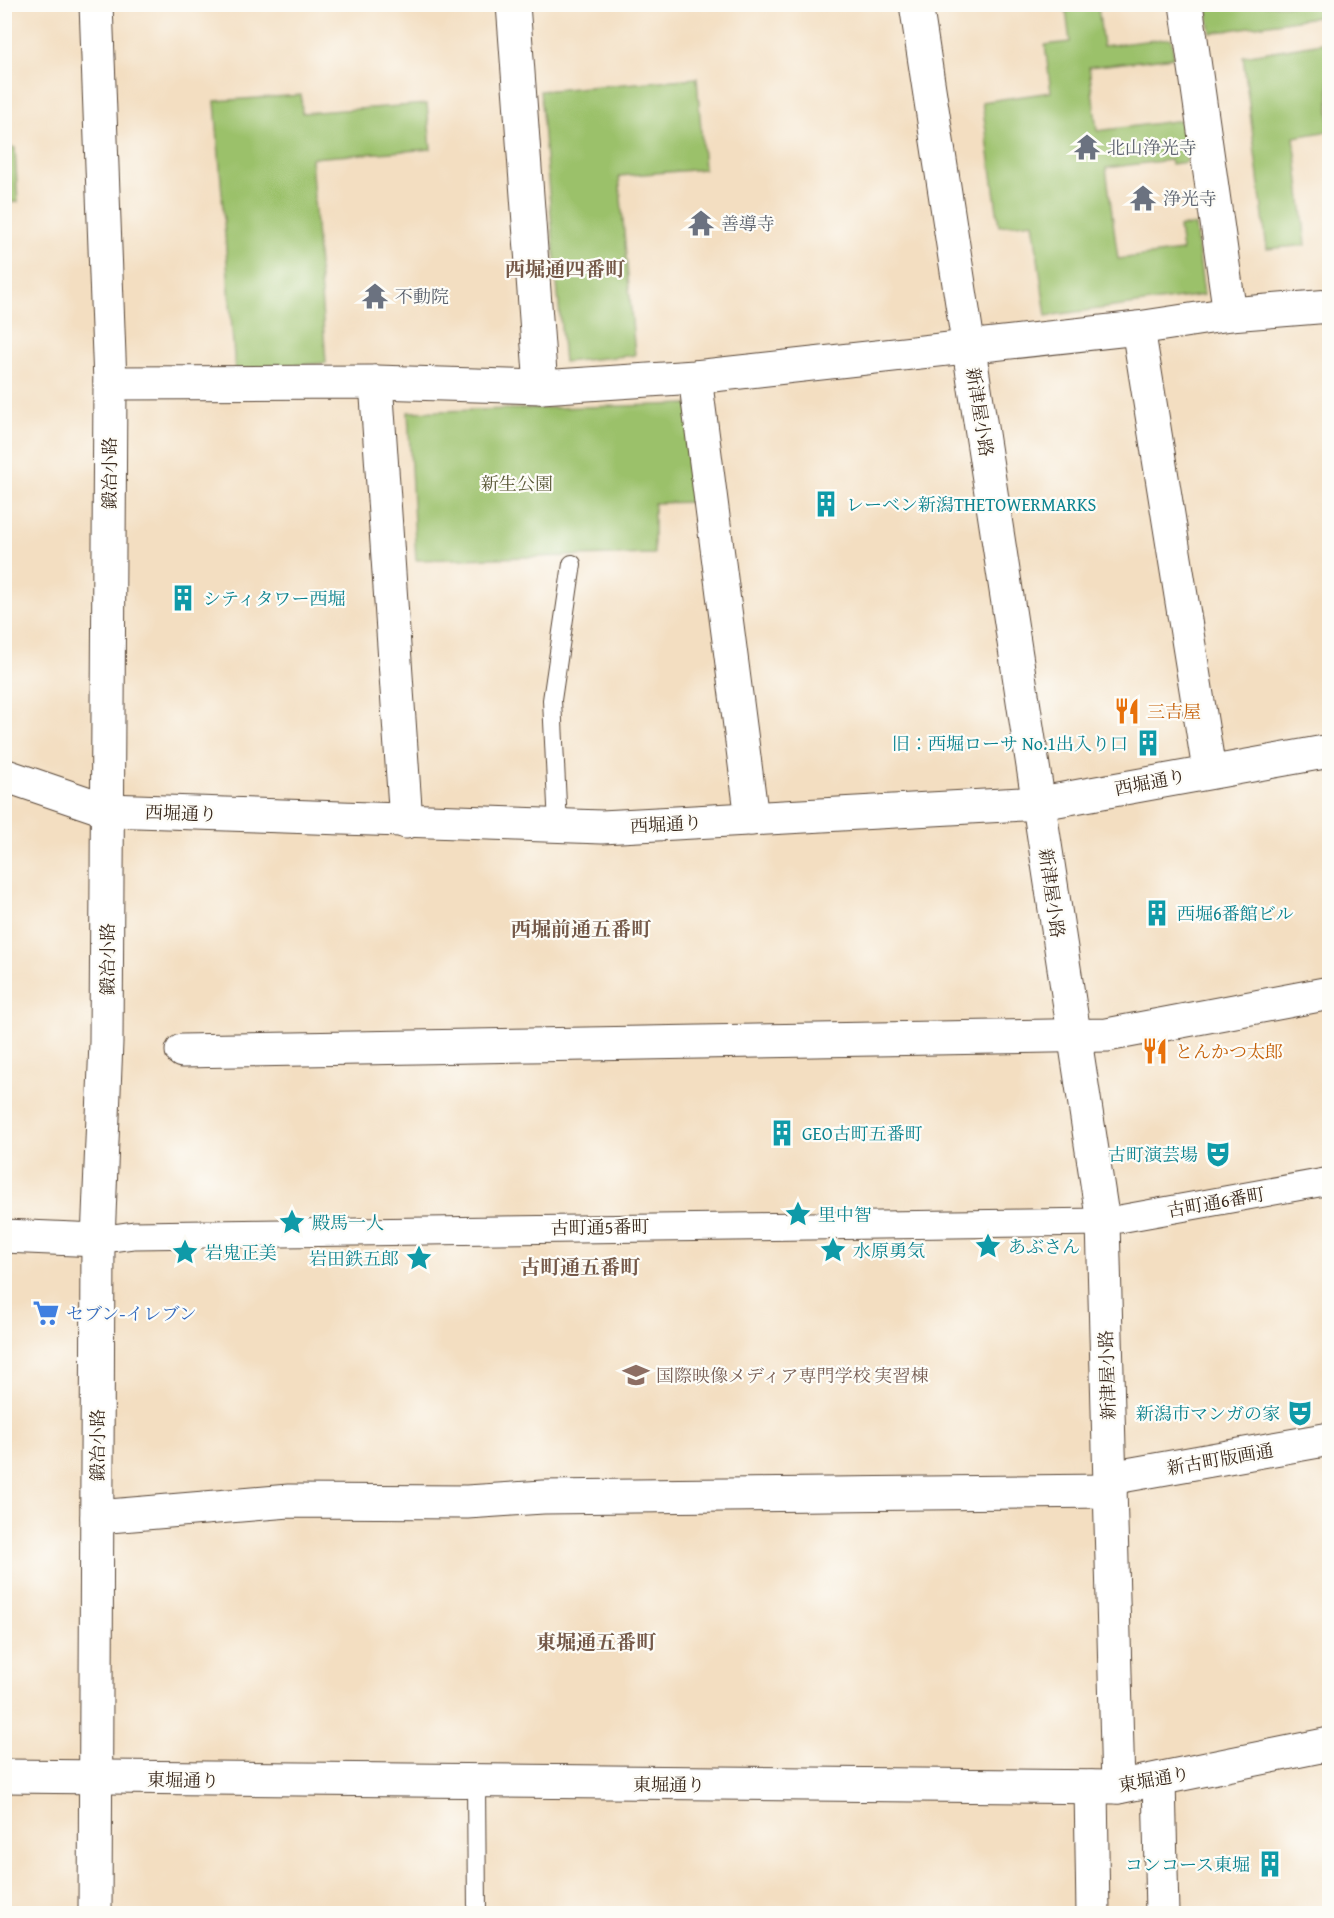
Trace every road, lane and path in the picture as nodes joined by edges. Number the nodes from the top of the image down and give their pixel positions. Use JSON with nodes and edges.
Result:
{"nodes":[{"id":1,"x":96,"y":4,"type":"edge"},
{"id":2,"x":513,"y":4,"type":"edge"},
{"id":3,"x":916,"y":4,"type":"edge"},
{"id":4,"x":1186,"y":4,"type":"edge"},
{"id":5,"x":1329,"y":306,"type":"edge"},
{"id":6,"x":1230,"y":314,"type":"junction"},
{"id":7,"x":1138,"y":328,"type":"junction"},
{"id":8,"x":970,"y":348,"type":"junction"},
{"id":9,"x":695,"y":377,"type":"junction"},
{"id":10,"x":376,"y":382,"type":"junction"},
{"id":11,"x":110,"y":383,"type":"junction"},
{"id":12,"x":541,"y":387,"type":"junction"},
{"id":13,"x":572,"y":564,"type":"dead end"},
{"id":14,"x":1329,"y":751,"type":"edge"},
{"id":15,"x":1209,"y":770,"type":"junction"},
{"id":16,"x":4,"y":775,"type":"edge"},
{"id":17,"x":1041,"y":803,"type":"junction"},
{"id":18,"x":107,"y":810,"type":"junction"},
{"id":19,"x":752,"y":819,"type":"junction"},
{"id":20,"x":406,"y":822,"type":"junction"},
{"id":21,"x":558,"y":826,"type":"junction"},
{"id":22,"x":1329,"y":993,"type":"edge"},
{"id":23,"x":1073,"y":1033,"type":"junction"},
{"id":24,"x":182,"y":1052,"type":"dead end"},
{"id":25,"x":1329,"y":1182,"type":"edge"},
{"id":26,"x":1103,"y":1222,"type":"junction"},
{"id":27,"x":4,"y":1236,"type":"edge"},
{"id":28,"x":98,"y":1240,"type":"junction"},
{"id":29,"x":1329,"y":1439,"type":"edge"},
{"id":30,"x":1110,"y":1484,"type":"junction"},
{"id":31,"x":97,"y":1517,"type":"junction"},
{"id":32,"x":1329,"y":1744,"type":"edge"},
{"id":33,"x":4,"y":1776,"type":"edge"},
{"id":34,"x":97,"y":1779,"type":"junction"},
{"id":35,"x":1159,"y":1779,"type":"junction"},
{"id":36,"x":476,"y":1782,"type":"junction"},
{"id":37,"x":1104,"y":1787,"type":"junction"},
{"id":38,"x":95,"y":1914,"type":"edge"},
{"id":39,"x":477,"y":1914,"type":"edge"},
{"id":40,"x":1094,"y":1914,"type":"edge"},
{"id":41,"x":1162,"y":1914,"type":"edge"}],
"edges":[{"from":1,"to":11,"type":"street","name":"鍛冶小路"},
{"from":2,"to":12,"type":"street"},
{"from":3,"to":8,"type":"street","name":"新津屋小路"},
{"from":4,"to":6,"type":"street"},
{"from":5,"to":6,"type":"street"},
{"from":6,"to":7,"type":"street"},
{"from":7,"to":8,"type":"street"},
{"from":7,"to":15,"type":"street"},
{"from":8,"to":9,"type":"street"},
{"from":8,"to":17,"type":"street","name":"新津屋小路"},
{"from":9,"to":12,"type":"street"},
{"from":9,"to":19,"type":"street"},
{"from":10,"to":11,"type":"street"},
{"from":10,"to":12,"type":"street"},
{"from":10,"to":20,"type":"street"},
{"from":11,"to":18,"type":"street","name":"鍛冶小路"},
{"from":13,"to":21,"type":"lane"},
{"from":14,"to":15,"type":"street","name":"西堀通り"},
{"from":15,"to":17,"type":"street","name":"西堀通り"},
{"from":16,"to":18,"type":"street","name":"西堀通り"},
{"from":17,"to":19,"type":"street","name":"西堀通り"},
{"from":17,"to":23,"type":"street","name":"新津屋小路"},
{"from":18,"to":20,"type":"street","name":"西堀通り"},
{"from":18,"to":28,"type":"street","name":"鍛冶小路"},
{"from":19,"to":21,"type":"street","name":"西堀通り"},
{"from":20,"to":21,"type":"street","name":"西堀通り"},
{"from":22,"to":23,"type":"street"},
{"from":23,"to":24,"type":"street"},
{"from":23,"to":26,"type":"street","name":"新津屋小路"},
{"from":25,"to":26,"type":"street","name":"古町通6番町"},
{"from":26,"to":28,"type":"street","name":"古町通5番町"},
{"from":26,"to":30,"type":"street","name":"新津屋小路"},
{"from":27,"to":28,"type":"street"},
{"from":28,"to":31,"type":"street","name":"鍛冶小路"},
{"from":29,"to":30,"type":"street","name":"新古町版画通"},
{"from":30,"to":31,"type":"street","name":"新古町版画通"},
{"from":30,"to":37,"type":"street","name":"新津屋小路"},
{"from":31,"to":34,"type":"street","name":"鍛冶小路"},
{"from":32,"to":35,"type":"street","name":"東堀通り"},
{"from":33,"to":34,"type":"street","name":"東堀通り"},
{"from":34,"to":36,"type":"street","name":"東堀通り"},
{"from":34,"to":38,"type":"street","name":"鍛冶小路"},
{"from":35,"to":37,"type":"street","name":"東堀通り"},
{"from":35,"to":41,"type":"street"},
{"from":36,"to":37,"type":"street","name":"東堀通り"},
{"from":36,"to":39,"type":"lane"},
{"from":37,"to":40,"type":"street","name":"新津屋小路"}]}
